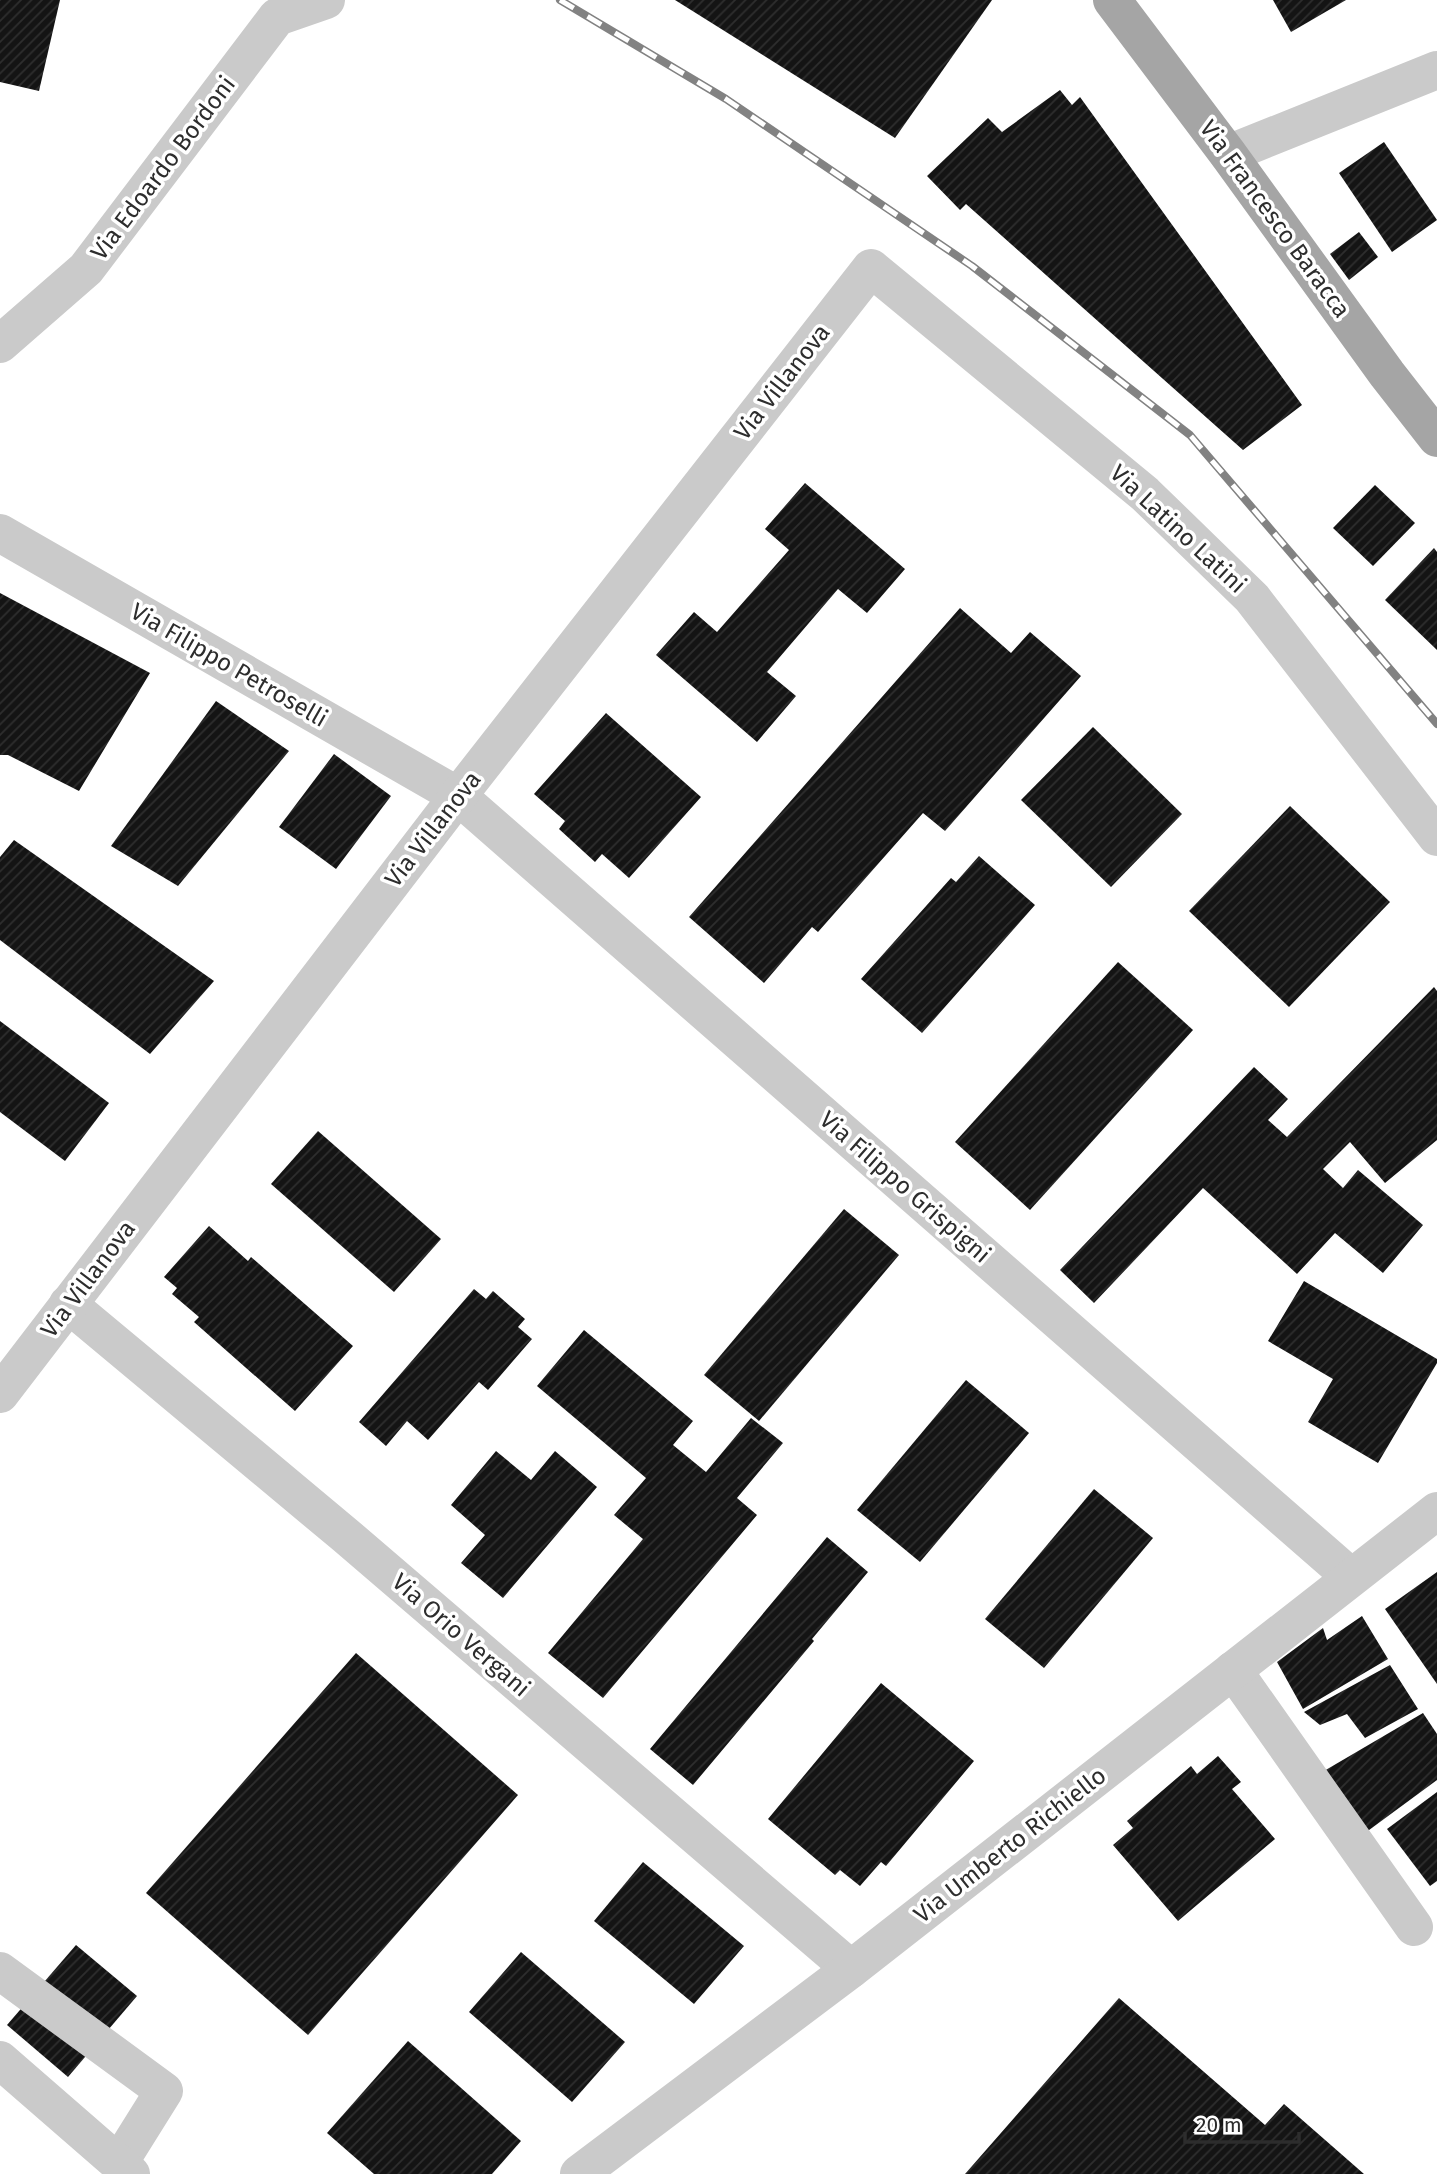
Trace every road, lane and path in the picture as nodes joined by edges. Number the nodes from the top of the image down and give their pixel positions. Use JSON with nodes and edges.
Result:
{"nodes":[{"id":1,"x":326,"y":0,"type":"edge"},
{"id":2,"x":1112,"y":0,"type":"edge"},
{"id":3,"x":1437,"y":70,"type":"edge"},
{"id":4,"x":1228,"y":154,"type":"junction"},
{"id":5,"x":872,"y":268,"type":"joint"},
{"id":6,"x":0,"y":344,"type":"edge"},
{"id":7,"x":1437,"y":438,"type":"edge"},
{"id":8,"x":0,"y":533,"type":"edge"},
{"id":9,"x":458,"y":796,"type":"junction"},
{"id":10,"x":1437,"y":837,"type":"edge"},
{"id":11,"x":68,"y":1304,"type":"junction"},
{"id":12,"x":0,"y":1394,"type":"edge"},
{"id":13,"x":1437,"y":1511,"type":"edge"},
{"id":14,"x":1351,"y":1577,"type":"junction"},
{"id":15,"x":1233,"y":1670,"type":"junction"},
{"id":16,"x":1415,"y":1927,"type":"dead end"},
{"id":17,"x":850,"y":1969,"type":"junction"},
{"id":18,"x":0,"y":1971,"type":"edge"},
{"id":19,"x":0,"y":2060,"type":"edge"},
{"id":20,"x":125,"y":2169,"type":"edge"},
{"id":21,"x":579,"y":2174,"type":"edge"}],
"edges":[{"from":1,"to":6,"type":"street","name":"Via Edoardo Bordoni"},
{"from":2,"to":4,"type":"main road","name":"Via Francesco Baracca"},
{"from":3,"to":4,"type":"street"},
{"from":4,"to":7,"type":"main road","name":"Via Francesco Baracca"},
{"from":5,"to":9,"type":"street","name":"Via Villanova"},
{"from":5,"to":10,"type":"street","name":"Via Latino Latini"},
{"from":8,"to":9,"type":"street","name":"Via Filippo Petroselli"},
{"from":9,"to":11,"type":"street","name":"Via Villanova"},
{"from":9,"to":14,"type":"street","name":"Via Filippo Grispigni"},
{"from":11,"to":12,"type":"street","name":"Via Villanova"},
{"from":11,"to":17,"type":"street","name":"Via Orio Vergani"},
{"from":13,"to":14,"type":"street","name":"Via Umberto Richiello"},
{"from":14,"to":15,"type":"street","name":"Via Umberto Richiello"},
{"from":15,"to":16,"type":"street"},
{"from":15,"to":17,"type":"street","name":"Via Umberto Richiello"},
{"from":17,"to":21,"type":"street","name":"Via Umberto Richiello"},
{"from":18,"to":20,"type":"street"},
{"from":19,"to":20,"type":"street"}]}
